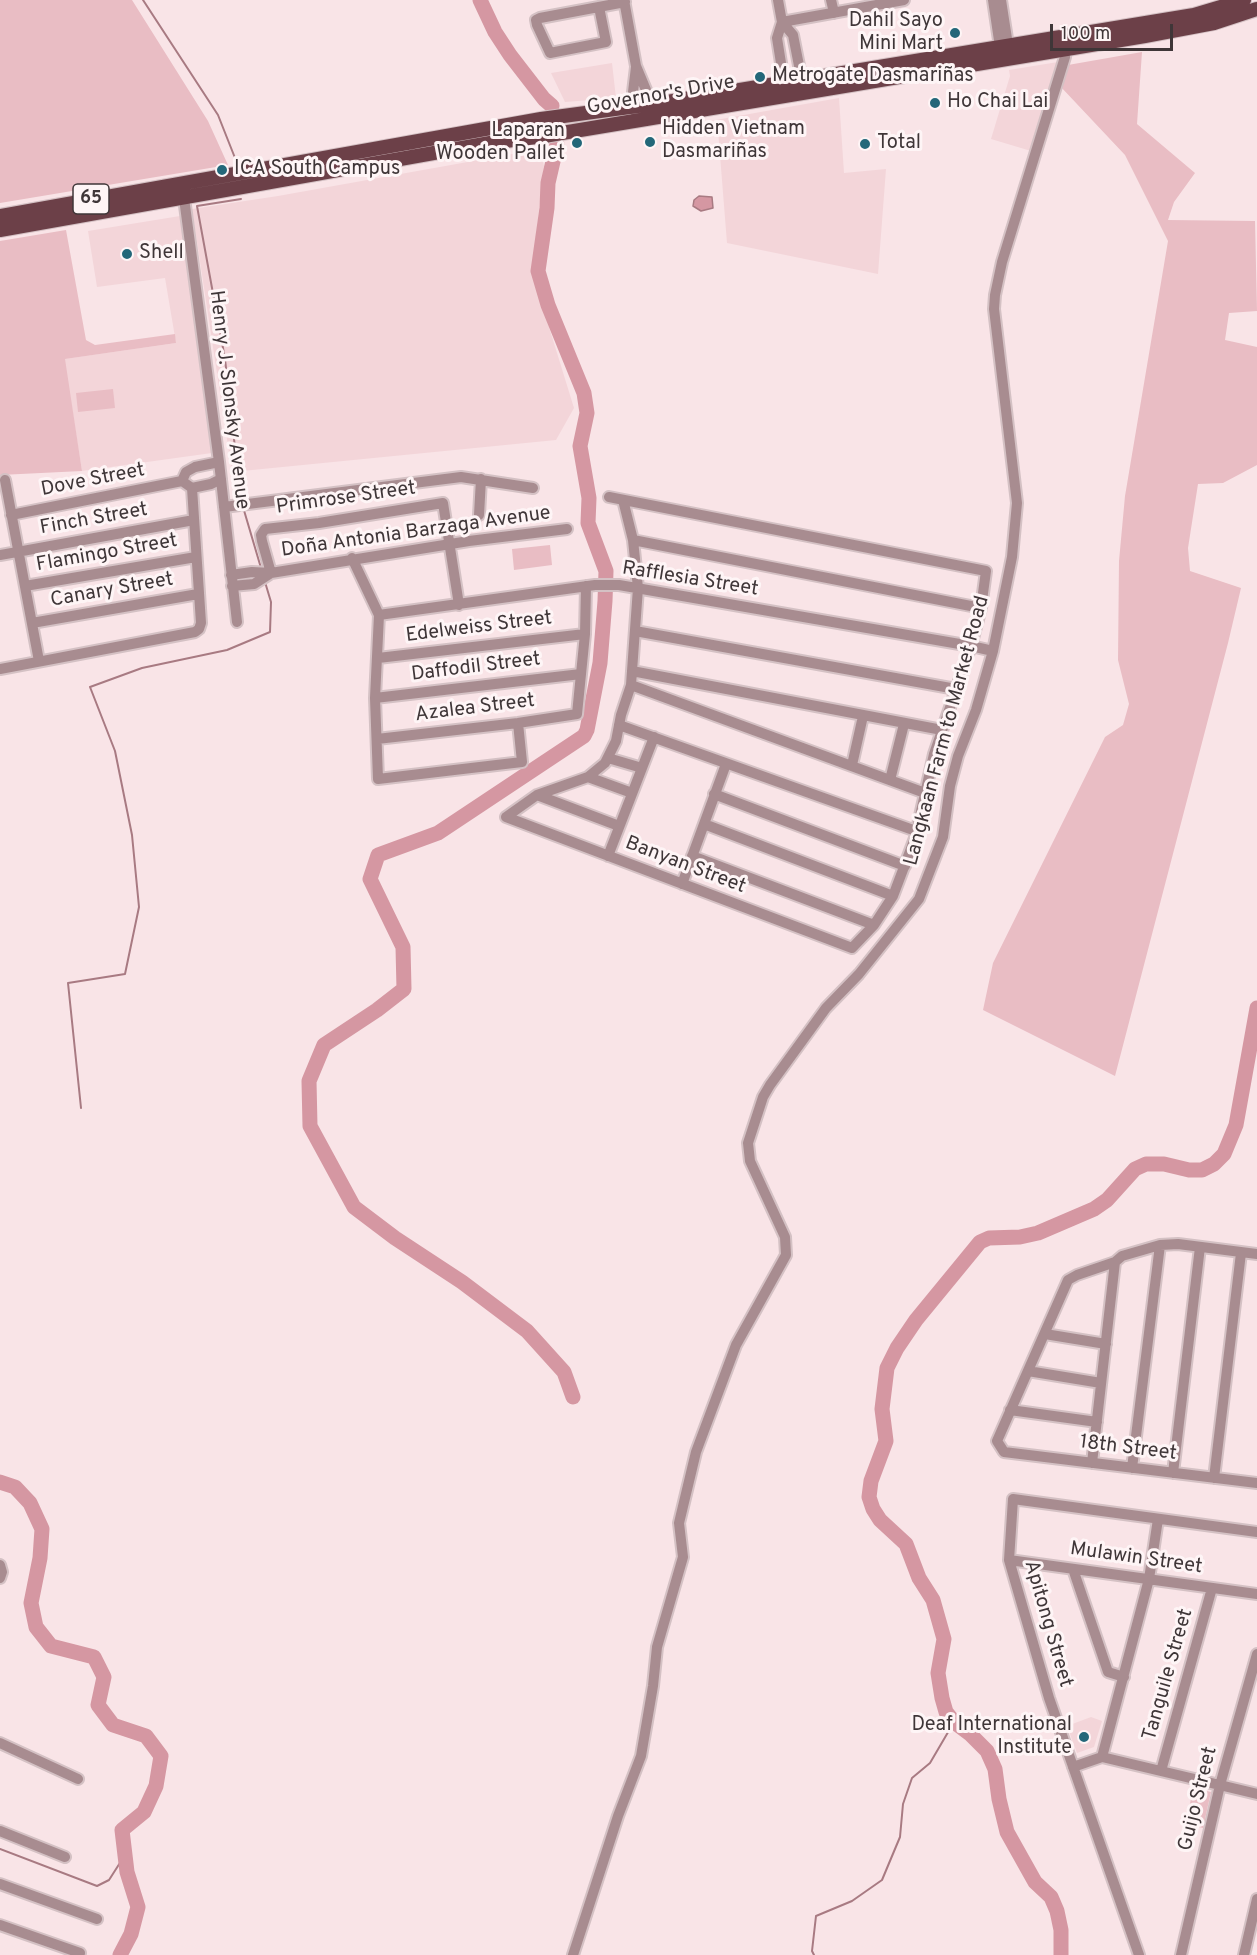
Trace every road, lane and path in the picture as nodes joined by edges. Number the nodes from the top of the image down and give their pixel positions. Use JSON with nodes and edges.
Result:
{"nodes":[{"id":1,"x":778,"y":0,"type":"edge"},
{"id":2,"x":831,"y":0,"type":"edge"},
{"id":3,"x":904,"y":0,"type":"edge"},
{"id":4,"x":993,"y":0,"type":"edge"},
{"id":5,"x":1001,"y":0,"type":"edge"},
{"id":6,"x":1244,"y":0,"type":"edge"},
{"id":7,"x":624,"y":1,"type":"edge"},
{"id":8,"x":881,"y":2,"type":"edge"},
{"id":9,"x":599,"y":7,"type":"junction"},
{"id":10,"x":1257,"y":9,"type":"edge"},
{"id":11,"x":834,"y":13,"type":"junction"},
{"id":12,"x":782,"y":22,"type":"junction"},
{"id":13,"x":1063,"y":43,"type":"junction"},
{"id":14,"x":1005,"y":50,"type":"junction"},
{"id":15,"x":797,"y":58,"type":"junction"},
{"id":16,"x":781,"y":61,"type":"junction"},
{"id":17,"x":802,"y":86,"type":"junction"},
{"id":18,"x":785,"y":89,"type":"junction"},
{"id":19,"x":643,"y":112,"type":"junction"},
{"id":20,"x":183,"y":190,"type":"junction"},
{"id":21,"x":0,"y":216,"type":"edge"},
{"id":22,"x":0,"y":230,"type":"edge"},
{"id":23,"x":219,"y":462,"type":"junction"},
{"id":24,"x":221,"y":479,"type":"junction"},
{"id":25,"x":481,"y":479,"type":"junction"},
{"id":26,"x":5,"y":480,"type":"dead end"},
{"id":27,"x":182,"y":481,"type":"junction"},
{"id":28,"x":192,"y":488,"type":"junction"},
{"id":29,"x":533,"y":488,"type":"dead end"},
{"id":30,"x":609,"y":497,"type":"dead end"},
{"id":31,"x":623,"y":500,"type":"junction"},
{"id":32,"x":4,"y":501,"type":"edge"},
{"id":33,"x":224,"y":507,"type":"junction"},
{"id":34,"x":12,"y":515,"type":"junction"},
{"id":35,"x":479,"y":515,"type":"dead end"},
{"id":36,"x":195,"y":520,"type":"junction"},
{"id":37,"x":567,"y":530,"type":"dead end"},
{"id":38,"x":633,"y":540,"type":"junction"},
{"id":39,"x":450,"y":545,"type":"junction"},
{"id":40,"x":18,"y":552,"type":"junction"},
{"id":41,"x":0,"y":555,"type":"edge"},
{"id":42,"x":196,"y":557,"type":"junction"},
{"id":43,"x":352,"y":558,"type":"junction"},
{"id":44,"x":271,"y":573,"type":"junction"},
{"id":45,"x":232,"y":581,"type":"junction"},
{"id":46,"x":25,"y":586,"type":"junction"},
{"id":47,"x":591,"y":586,"type":"junction"},
{"id":48,"x":638,"y":588,"type":"junction"},
{"id":49,"x":198,"y":594,"type":"junction"},
{"id":50,"x":459,"y":605,"type":"junction"},
{"id":51,"x":981,"y":608,"type":"junction"},
{"id":52,"x":379,"y":615,"type":"junction"},
{"id":53,"x":237,"y":622,"type":"dead end"},
{"id":54,"x":32,"y":623,"type":"junction"},
{"id":55,"x":635,"y":630,"type":"junction"},
{"id":56,"x":585,"y":634,"type":"junction"},
{"id":57,"x":971,"y":646,"type":"junction"},
{"id":58,"x":993,"y":651,"type":"junction"},
{"id":59,"x":378,"y":658,"type":"junction"},
{"id":60,"x":39,"y":661,"type":"junction"},
{"id":61,"x":1,"y":665,"type":"edge"},
{"id":62,"x":632,"y":671,"type":"junction"},
{"id":63,"x":581,"y":674,"type":"junction"},
{"id":64,"x":631,"y":685,"type":"junction"},
{"id":65,"x":956,"y":689,"type":"junction"},
{"id":66,"x":375,"y":698,"type":"junction"},
{"id":67,"x":863,"y":716,"type":"junction"},
{"id":68,"x":518,"y":723,"type":"junction"},
{"id":69,"x":904,"y":724,"type":"junction"},
{"id":70,"x":619,"y":725,"type":"junction"},
{"id":71,"x":942,"y":730,"type":"junction"},
{"id":72,"x":654,"y":737,"type":"junction"},
{"id":73,"x":377,"y":739,"type":"junction"},
{"id":74,"x":608,"y":758,"type":"junction"},
{"id":75,"x":726,"y":764,"type":"junction"},
{"id":76,"x":852,"y":765,"type":"junction"},
{"id":77,"x":642,"y":768,"type":"junction"},
{"id":78,"x":588,"y":777,"type":"junction"},
{"id":79,"x":890,"y":780,"type":"junction"},
{"id":80,"x":632,"y":793,"type":"junction"},
{"id":81,"x":925,"y":793,"type":"junction"},
{"id":82,"x":537,"y":795,"type":"junction"},
{"id":83,"x":714,"y":795,"type":"junction"},
{"id":84,"x":704,"y":824,"type":"junction"},
{"id":85,"x":619,"y":826,"type":"junction"},
{"id":86,"x":916,"y":831,"type":"junction"},
{"id":87,"x":608,"y":856,"type":"junction"},
{"id":88,"x":692,"y":856,"type":"junction"},
{"id":89,"x":905,"y":866,"type":"junction"},
{"id":90,"x":682,"y":884,"type":"junction"},
{"id":91,"x":892,"y":896,"type":"junction"},
{"id":92,"x":874,"y":925,"type":"junction"},
{"id":93,"x":1160,"y":1245,"type":"junction"},
{"id":94,"x":1200,"y":1247,"type":"junction"},
{"id":95,"x":1240,"y":1253,"type":"junction"},
{"id":96,"x":1257,"y":1254,"type":"edge"},
{"id":97,"x":1115,"y":1262,"type":"junction"},
{"id":98,"x":1045,"y":1334,"type":"junction"},
{"id":99,"x":1106,"y":1344,"type":"junction"},
{"id":100,"x":1028,"y":1371,"type":"junction"},
{"id":101,"x":1101,"y":1383,"type":"junction"},
{"id":102,"x":1011,"y":1410,"type":"junction"},
{"id":103,"x":1096,"y":1422,"type":"junction"},
{"id":104,"x":1092,"y":1463,"type":"junction"},
{"id":105,"x":1131,"y":1468,"type":"junction"},
{"id":106,"x":1173,"y":1473,"type":"junction"},
{"id":107,"x":1214,"y":1478,"type":"junction"},
{"id":108,"x":1257,"y":1483,"type":"edge"},
{"id":109,"x":1158,"y":1519,"type":"junction"},
{"id":110,"x":1257,"y":1532,"type":"edge"},
{"id":111,"x":1009,"y":1560,"type":"junction"},
{"id":112,"x":0,"y":1565,"type":"edge"},
{"id":113,"x":1073,"y":1569,"type":"junction"},
{"id":114,"x":0,"y":1578,"type":"edge"},
{"id":115,"x":1149,"y":1579,"type":"junction"},
{"id":116,"x":1212,"y":1588,"type":"junction"},
{"id":117,"x":1257,"y":1594,"type":"edge"},
{"id":118,"x":1257,"y":1654,"type":"edge"},
{"id":119,"x":1124,"y":1677,"type":"junction"},
{"id":120,"x":0,"y":1743,"type":"edge"},
{"id":121,"x":1102,"y":1757,"type":"junction"},
{"id":122,"x":1073,"y":1767,"type":"junction"},
{"id":123,"x":1161,"y":1771,"type":"junction"},
{"id":124,"x":78,"y":1779,"type":"dead end"},
{"id":125,"x":1220,"y":1785,"type":"junction"},
{"id":126,"x":1257,"y":1794,"type":"edge"},
{"id":127,"x":0,"y":1831,"type":"edge"},
{"id":128,"x":65,"y":1857,"type":"dead end"},
{"id":129,"x":0,"y":1884,"type":"edge"},
{"id":130,"x":1257,"y":1899,"type":"edge"},
{"id":131,"x":97,"y":1919,"type":"dead end"},
{"id":132,"x":0,"y":1925,"type":"edge"},
{"id":133,"x":80,"y":1953,"type":"dead end"},
{"id":134,"x":573,"y":1955,"type":"edge"},
{"id":135,"x":1138,"y":1955,"type":"edge"},
{"id":136,"x":1181,"y":1955,"type":"edge"},
{"id":137,"x":1244,"y":1955,"type":"edge"}],
"edges":[{"from":1,"to":12,"type":"street"},
{"from":2,"to":11,"type":"street"},
{"from":3,"to":8,"type":"street"},
{"from":4,"to":14,"type":"street"},
{"from":5,"to":14,"type":"street"},
{"from":6,"to":13,"type":"main road","name":"Governor's Drive","number":"65"},
{"from":7,"to":9,"type":"street"},
{"from":7,"to":19,"type":"street"},
{"from":8,"to":11,"type":"street"},
{"from":9,"to":9,"type":"street"},
{"from":10,"to":13,"type":"main road","name":"Governor's Drive","number":"65"},
{"from":11,"to":12,"type":"street"},
{"from":12,"to":15,"type":"street"},
{"from":12,"to":16,"type":"street"},
{"from":13,"to":14,"type":"main road","name":"Governor's Drive","number":"65"},
{"from":13,"to":58,"type":"street","name":"Langkaan Farm to Market Road"},
{"from":14,"to":17,"type":"main road","name":"Governor's Drive","number":"65"},
{"from":15,"to":16,"type":"street"},
{"from":15,"to":17,"type":"street"},
{"from":16,"to":18,"type":"street"},
{"from":17,"to":18,"type":"main road","name":"Governor's Drive","number":"65"},
{"from":18,"to":19,"type":"main road","name":"Governor's Drive","number":"65"},
{"from":19,"to":20,"type":"main road","name":"Governor's Drive","number":"65"},
{"from":19,"to":20,"type":"main road","name":"Governor's Drive","number":"65"},
{"from":20,"to":21,"type":"main road","name":"Governor's Drive","number":"65"},
{"from":20,"to":22,"type":"main road","name":"Governor's Drive","number":"65"},
{"from":20,"to":23,"type":"street","name":"Henry J. Slonsky Avenue"},
{"from":23,"to":24,"type":"street","name":"Henry J. Slonsky Avenue"},
{"from":23,"to":27,"type":"street","name":"Dove Street"},
{"from":24,"to":28,"type":"street"},
{"from":24,"to":33,"type":"street","name":"Henry J. Slonsky Avenue"},
{"from":25,"to":29,"type":"street"},
{"from":25,"to":33,"type":"street"},
{"from":25,"to":35,"type":"street"},
{"from":26,"to":32,"type":"street"},
{"from":27,"to":28,"type":"street"},
{"from":27,"to":34,"type":"street","name":"Dove Street"},
{"from":28,"to":36,"type":"street"},
{"from":30,"to":31,"type":"street"},
{"from":31,"to":38,"type":"street"},
{"from":31,"to":51,"type":"street"},
{"from":32,"to":34,"type":"street"},
{"from":33,"to":45,"type":"street","name":"Henry J. Slonsky Avenue"},
{"from":34,"to":40,"type":"street"},
{"from":36,"to":40,"type":"street","name":"Finch Street"},
{"from":36,"to":42,"type":"street"},
{"from":37,"to":39,"type":"street","name":"Doña Antonia Barzaga Avenue"},
{"from":38,"to":48,"type":"street"},
{"from":38,"to":51,"type":"street"},
{"from":39,"to":43,"type":"street","name":"Doña Antonia Barzaga Avenue"},
{"from":39,"to":44,"type":"street","name":"Primrose Street"},
{"from":39,"to":50,"type":"street"},
{"from":40,"to":41,"type":"street","name":"Finch Street"},
{"from":40,"to":46,"type":"street"},
{"from":42,"to":46,"type":"street","name":"Flamingo Street"},
{"from":42,"to":49,"type":"street"},
{"from":43,"to":44,"type":"street","name":"Doña Antonia Barzaga Avenue"},
{"from":43,"to":52,"type":"street"},
{"from":44,"to":45,"type":"street","name":"Doña Antonia Barzaga Avenue"},
{"from":45,"to":53,"type":"street","name":"Henry J. Slonsky Avenue"},
{"from":46,"to":54,"type":"street"},
{"from":47,"to":48,"type":"street","name":"Rafflesia Street"},
{"from":47,"to":50,"type":"street","name":"Rafflesia Street"},
{"from":47,"to":56,"type":"street"},
{"from":48,"to":55,"type":"street"},
{"from":48,"to":57,"type":"street","name":"Rafflesia Street"},
{"from":49,"to":54,"type":"street","name":"Canary Street"},
{"from":49,"to":60,"type":"street"},
{"from":50,"to":52,"type":"street","name":"Rafflesia Street"},
{"from":51,"to":57,"type":"street"},
{"from":52,"to":59,"type":"street"},
{"from":54,"to":60,"type":"street"},
{"from":55,"to":62,"type":"street"},
{"from":55,"to":65,"type":"street"},
{"from":56,"to":59,"type":"street","name":"Edelweiss Street"},
{"from":56,"to":63,"type":"street"},
{"from":57,"to":58,"type":"street","name":"Rafflesia Street"},
{"from":57,"to":65,"type":"street"},
{"from":58,"to":134,"type":"street","name":"Langkaan Farm to Market Road"},
{"from":59,"to":66,"type":"street"},
{"from":60,"to":61,"type":"street"},
{"from":62,"to":64,"type":"street"},
{"from":62,"to":67,"type":"street"},
{"from":63,"to":66,"type":"street","name":"Daffodil Street"},
{"from":63,"to":68,"type":"street","name":"Azalea Street"},
{"from":64,"to":70,"type":"street"},
{"from":64,"to":76,"type":"street"},
{"from":65,"to":71,"type":"street"},
{"from":66,"to":73,"type":"street"},
{"from":67,"to":69,"type":"street"},
{"from":67,"to":76,"type":"street"},
{"from":68,"to":73,"type":"street","name":"Azalea Street"},
{"from":68,"to":73,"type":"street"},
{"from":69,"to":71,"type":"street"},
{"from":69,"to":79,"type":"street"},
{"from":70,"to":72,"type":"street"},
{"from":70,"to":74,"type":"street"},
{"from":71,"to":81,"type":"street"},
{"from":72,"to":75,"type":"street"},
{"from":72,"to":77,"type":"street"},
{"from":74,"to":77,"type":"street"},
{"from":74,"to":78,"type":"street"},
{"from":75,"to":83,"type":"street"},
{"from":75,"to":86,"type":"street"},
{"from":76,"to":79,"type":"street"},
{"from":77,"to":80,"type":"street"},
{"from":78,"to":80,"type":"street"},
{"from":78,"to":82,"type":"street"},
{"from":79,"to":81,"type":"street"},
{"from":80,"to":85,"type":"street"},
{"from":81,"to":86,"type":"street"},
{"from":82,"to":85,"type":"street"},
{"from":82,"to":87,"type":"street","name":"Banyan Street"},
{"from":83,"to":84,"type":"street"},
{"from":83,"to":89,"type":"street"},
{"from":84,"to":88,"type":"street"},
{"from":84,"to":91,"type":"street"},
{"from":85,"to":87,"type":"street"},
{"from":86,"to":89,"type":"street"},
{"from":87,"to":90,"type":"street","name":"Banyan Street"},
{"from":88,"to":90,"type":"street"},
{"from":88,"to":92,"type":"street"},
{"from":89,"to":91,"type":"street"},
{"from":90,"to":92,"type":"street","name":"Banyan Street"},
{"from":91,"to":92,"type":"street"},
{"from":93,"to":94,"type":"street"},
{"from":93,"to":97,"type":"street"},
{"from":93,"to":105,"type":"street"},
{"from":94,"to":95,"type":"street"},
{"from":94,"to":106,"type":"street"},
{"from":95,"to":96,"type":"street"},
{"from":95,"to":107,"type":"street"},
{"from":97,"to":98,"type":"street"},
{"from":97,"to":99,"type":"street"},
{"from":98,"to":99,"type":"street"},
{"from":98,"to":100,"type":"street"},
{"from":99,"to":101,"type":"street"},
{"from":100,"to":101,"type":"street"},
{"from":100,"to":102,"type":"street"},
{"from":101,"to":103,"type":"street"},
{"from":102,"to":103,"type":"street"},
{"from":102,"to":104,"type":"street","name":"18th Street"},
{"from":103,"to":104,"type":"street"},
{"from":104,"to":105,"type":"street","name":"18th Street"},
{"from":105,"to":106,"type":"street","name":"18th Street"},
{"from":106,"to":107,"type":"street","name":"18th Street"},
{"from":107,"to":108,"type":"street","name":"18th Street"},
{"from":109,"to":110,"type":"street","name":"Apitong Street"},
{"from":109,"to":111,"type":"street","name":"Apitong Street"},
{"from":109,"to":115,"type":"street"},
{"from":111,"to":113,"type":"street","name":"Mulawin Street"},
{"from":111,"to":122,"type":"street","name":"Apitong Street"},
{"from":112,"to":114,"type":"street"},
{"from":113,"to":115,"type":"street","name":"Mulawin Street"},
{"from":113,"to":119,"type":"street"},
{"from":115,"to":116,"type":"street","name":"Mulawin Street"},
{"from":115,"to":119,"type":"street"},
{"from":116,"to":117,"type":"street","name":"Mulawin Street"},
{"from":116,"to":123,"type":"street","name":"Tanguile Street"},
{"from":118,"to":125,"type":"street","name":"Guijo Street"},
{"from":119,"to":121,"type":"street"},
{"from":120,"to":124,"type":"street"},
{"from":121,"to":122,"type":"street"},
{"from":121,"to":123,"type":"street"},
{"from":122,"to":135,"type":"street","name":"Apitong Street"},
{"from":123,"to":125,"type":"street"},
{"from":125,"to":126,"type":"street"},
{"from":125,"to":136,"type":"street","name":"Guijo Street"},
{"from":127,"to":128,"type":"street"},
{"from":129,"to":131,"type":"street"},
{"from":130,"to":137,"type":"street"},
{"from":132,"to":133,"type":"street"}]}
